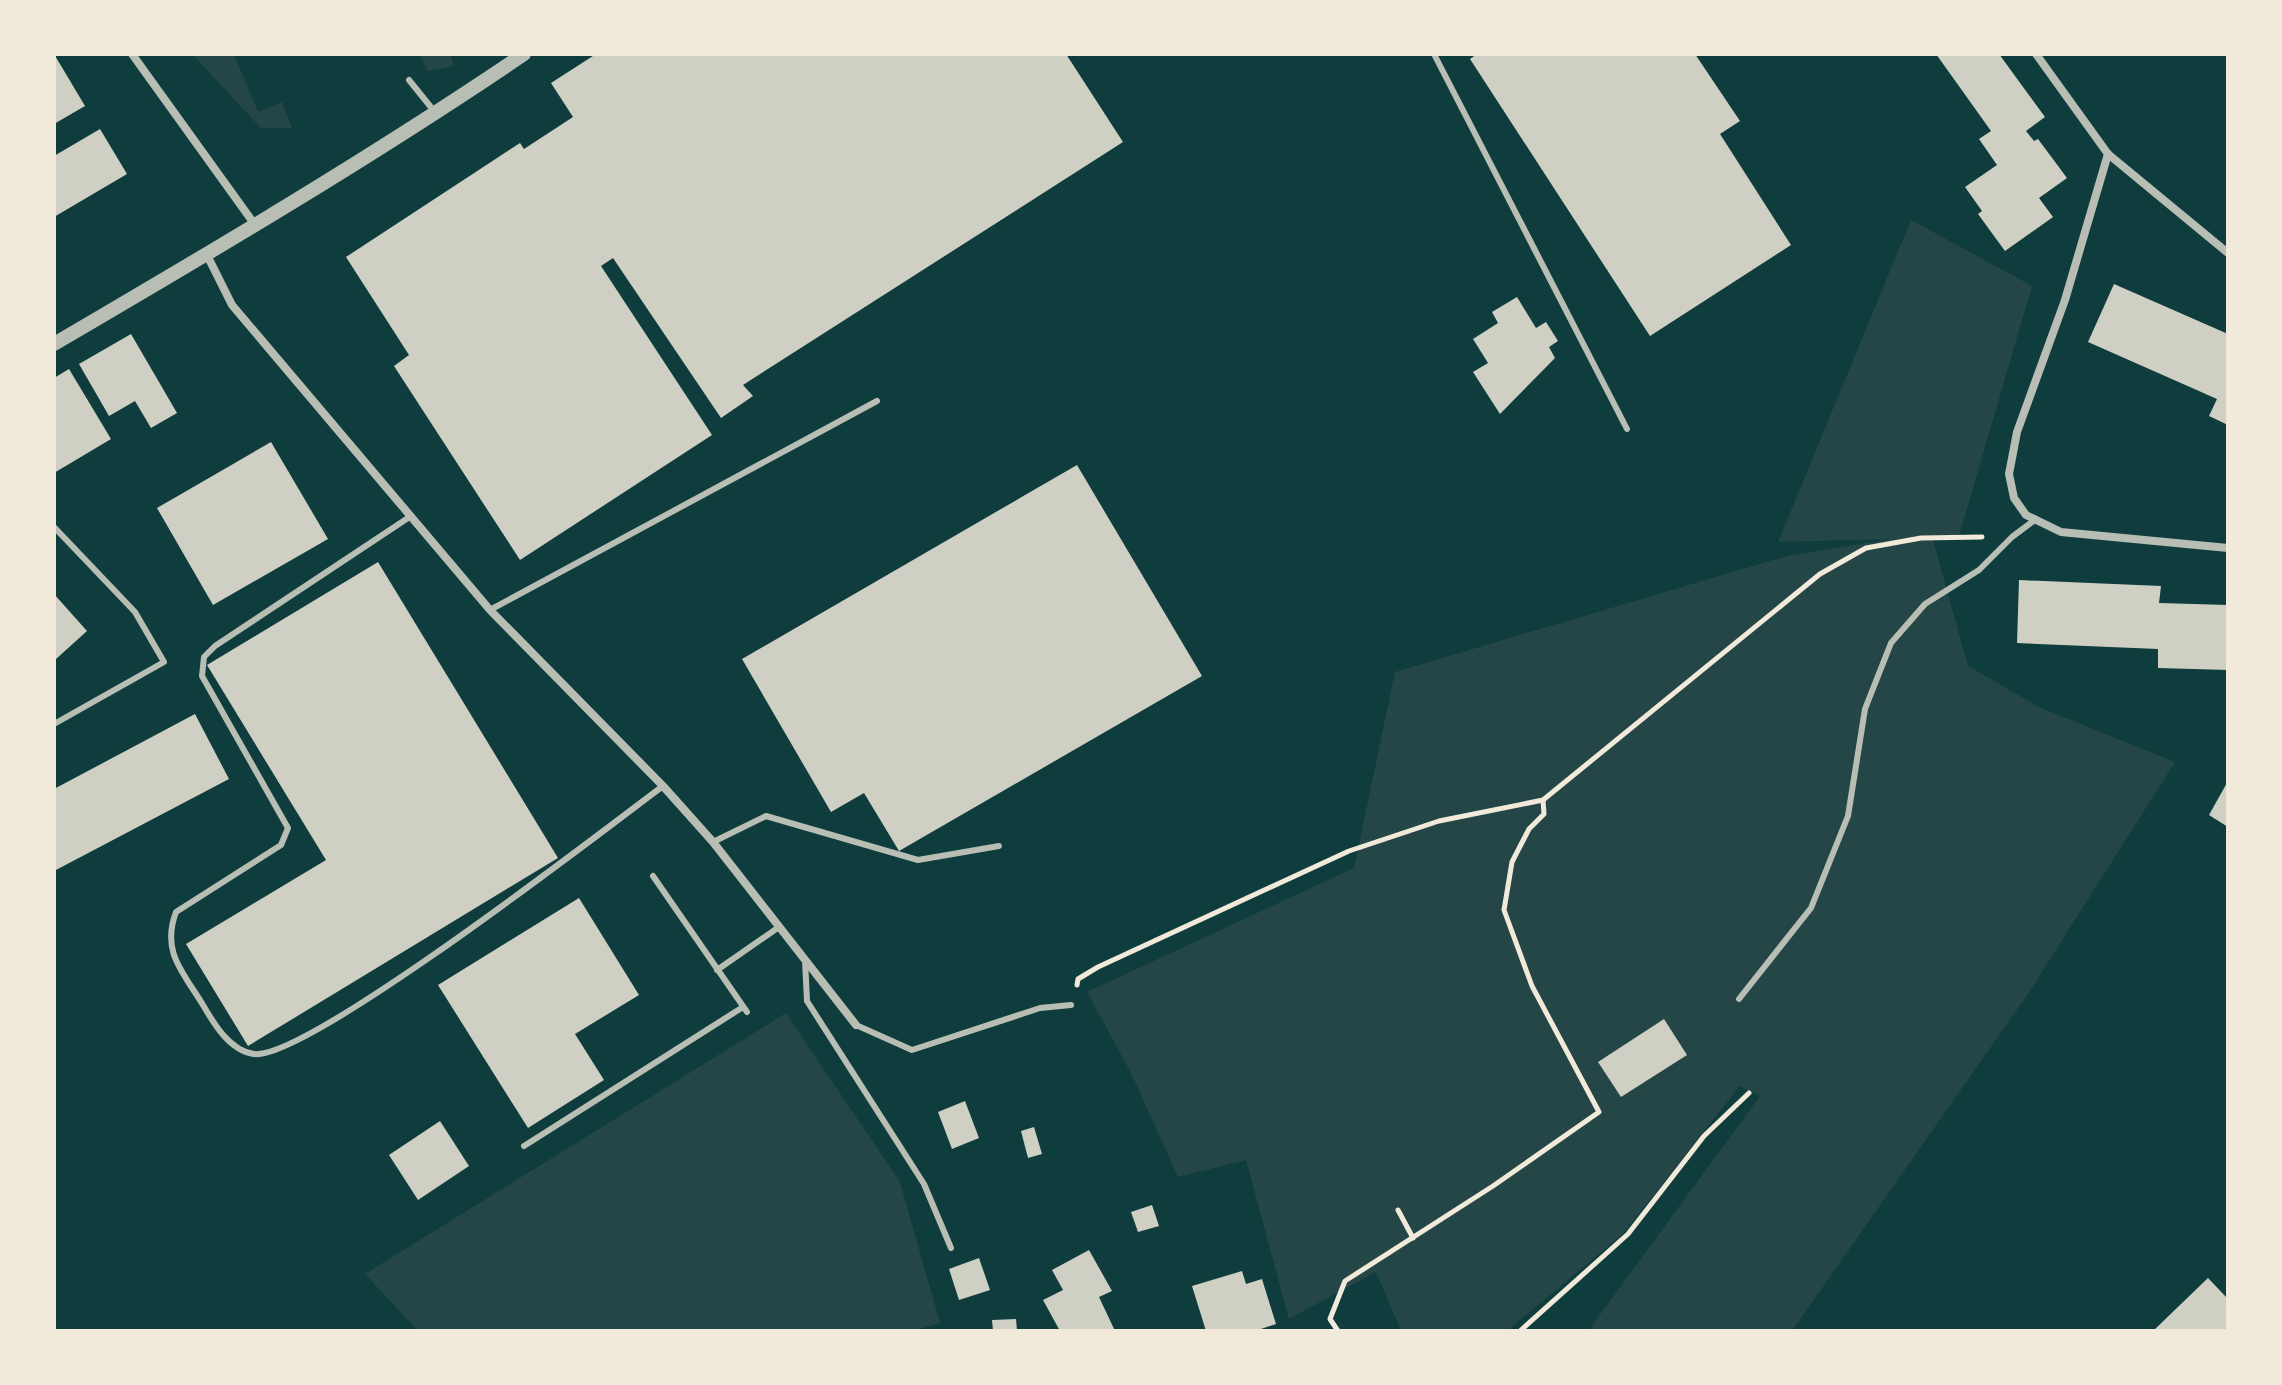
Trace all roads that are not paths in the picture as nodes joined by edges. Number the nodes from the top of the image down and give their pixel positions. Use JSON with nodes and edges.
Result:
{"nodes":[{"id":1,"x":132,"y":54,"type":"edge"},
{"id":2,"x":524,"y":54,"type":"edge"},
{"id":3,"x":1434,"y":54,"type":"edge"},
{"id":4,"x":2036,"y":54,"type":"edge"},
{"id":5,"x":409,"y":80,"type":"dead end"},
{"id":6,"x":436,"y":114,"type":"junction"},
{"id":7,"x":2108,"y":154,"type":"junction"},
{"id":8,"x":255,"y":225,"type":"junction"},
{"id":9,"x":2228,"y":253,"type":"edge"},
{"id":10,"x":207,"y":255,"type":"junction"},
{"id":11,"x":54,"y":344,"type":"edge"},
{"id":12,"x":877,"y":401,"type":"dead end"},
{"id":13,"x":1627,"y":429,"type":"dead end"},
{"id":14,"x":411,"y":516,"type":"junction"},
{"id":15,"x":2036,"y":519,"type":"junction"},
{"id":16,"x":54,"y":527,"type":"edge"},
{"id":17,"x":2228,"y":548,"type":"edge"},
{"id":18,"x":490,"y":610,"type":"junction"},
{"id":19,"x":54,"y":724,"type":"edge"},
{"id":20,"x":663,"y":786,"type":"junction"},
{"id":21,"x":713,"y":842,"type":"junction"},
{"id":22,"x":999,"y":846,"type":"dead end"},
{"id":23,"x":653,"y":876,"type":"dead end"},
{"id":24,"x":779,"y":927,"type":"junction"},
{"id":25,"x":805,"y":960,"type":"junction"},
{"id":26,"x":717,"y":970,"type":"junction"},
{"id":27,"x":1739,"y":999,"type":"dead end"},
{"id":28,"x":1071,"y":1005,"type":"road end"},
{"id":29,"x":856,"y":1025,"type":"joint"},
{"id":30,"x":524,"y":1146,"type":"dead end"},
{"id":31,"x":951,"y":1248,"type":"dead end"}],
"edges":[{"from":1,"to":8,"type":"street"},
{"from":2,"to":6,"type":"street"},
{"from":3,"to":13,"type":"lane"},
{"from":4,"to":7,"type":"street"},
{"from":5,"to":6,"type":"lane"},
{"from":6,"to":8,"type":"street"},
{"from":7,"to":9,"type":"street"},
{"from":7,"to":15,"type":"street"},
{"from":8,"to":10,"type":"street"},
{"from":10,"to":11,"type":"street"},
{"from":10,"to":14,"type":"street"},
{"from":12,"to":18,"type":"lane"},
{"from":14,"to":18,"type":"street"},
{"from":14,"to":20,"type":"lane"},
{"from":15,"to":17,"type":"street"},
{"from":15,"to":27,"type":"lane"},
{"from":16,"to":19,"type":"lane"},
{"from":18,"to":20,"type":"street"},
{"from":20,"to":21,"type":"street"},
{"from":21,"to":22,"type":"lane"},
{"from":21,"to":24,"type":"street"},
{"from":23,"to":26,"type":"lane"},
{"from":24,"to":25,"type":"street"},
{"from":24,"to":26,"type":"lane"},
{"from":25,"to":29,"type":"street"},
{"from":25,"to":31,"type":"lane"},
{"from":26,"to":30,"type":"lane"},
{"from":28,"to":29,"type":"lane"}]}
